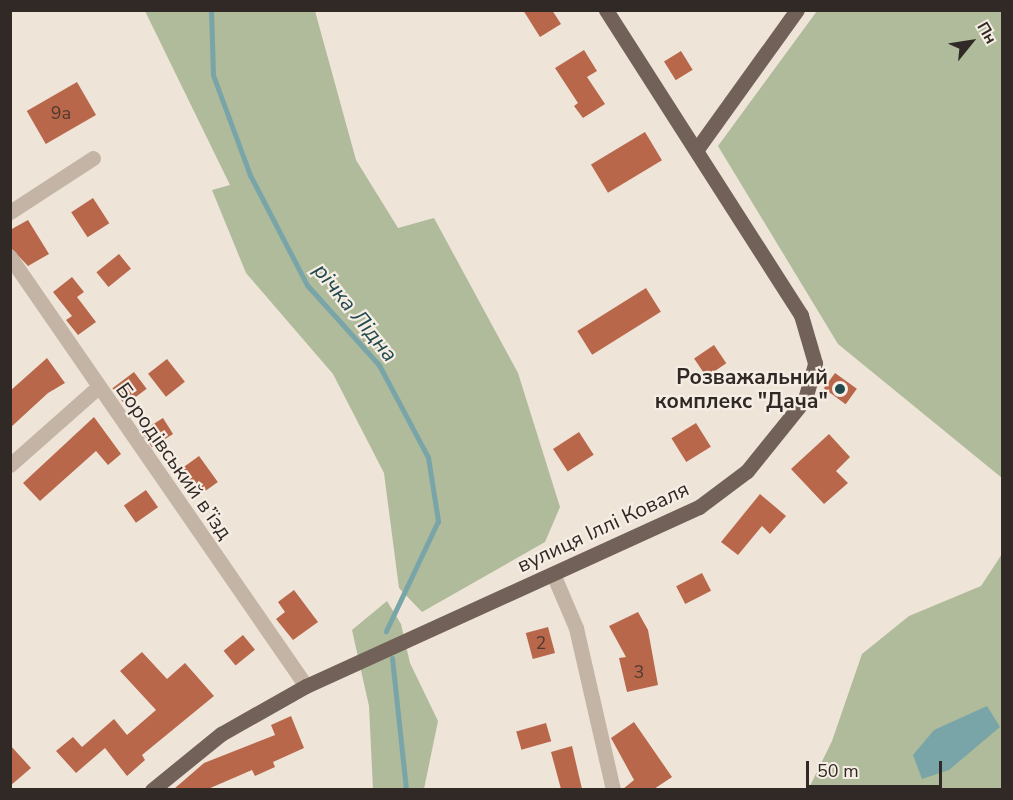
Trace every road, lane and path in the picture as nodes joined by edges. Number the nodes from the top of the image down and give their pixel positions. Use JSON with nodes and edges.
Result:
{"nodes":[{"id":1,"x":606,"y":10,"type":"edge"},
{"id":2,"x":797,"y":10,"type":"edge"},
{"id":3,"x":697,"y":149,"type":"junction"},
{"id":4,"x":93,"y":158,"type":"dead end"},
{"id":5,"x":10,"y":212,"type":"edge"},
{"id":6,"x":10,"y":257,"type":"edge"},
{"id":7,"x":98,"y":388,"type":"junction"},
{"id":8,"x":10,"y":465,"type":"edge"},
{"id":9,"x":553,"y":574,"type":"junction"},
{"id":10,"x":306,"y":686,"type":"junction"},
{"id":11,"x":152,"y":789,"type":"edge"},
{"id":12,"x":613,"y":789,"type":"edge"}],
"edges":[{"from":1,"to":3,"type":"main road","name":"вулиця Іллі Коваля"},
{"from":2,"to":3,"type":"main road"},
{"from":3,"to":9,"type":"main road","name":"вулиця Іллі Коваля"},
{"from":4,"to":5,"type":"street"},
{"from":6,"to":7,"type":"street","name":"Бородівський в’їзд"},
{"from":7,"to":8,"type":"street"},
{"from":7,"to":10,"type":"street","name":"Бородівський в’їзд"},
{"from":9,"to":10,"type":"main road","name":"вулиця Іллі Коваля"},
{"from":9,"to":12,"type":"street"},
{"from":10,"to":11,"type":"main road","name":"вулиця Іллі Коваля"}]}
